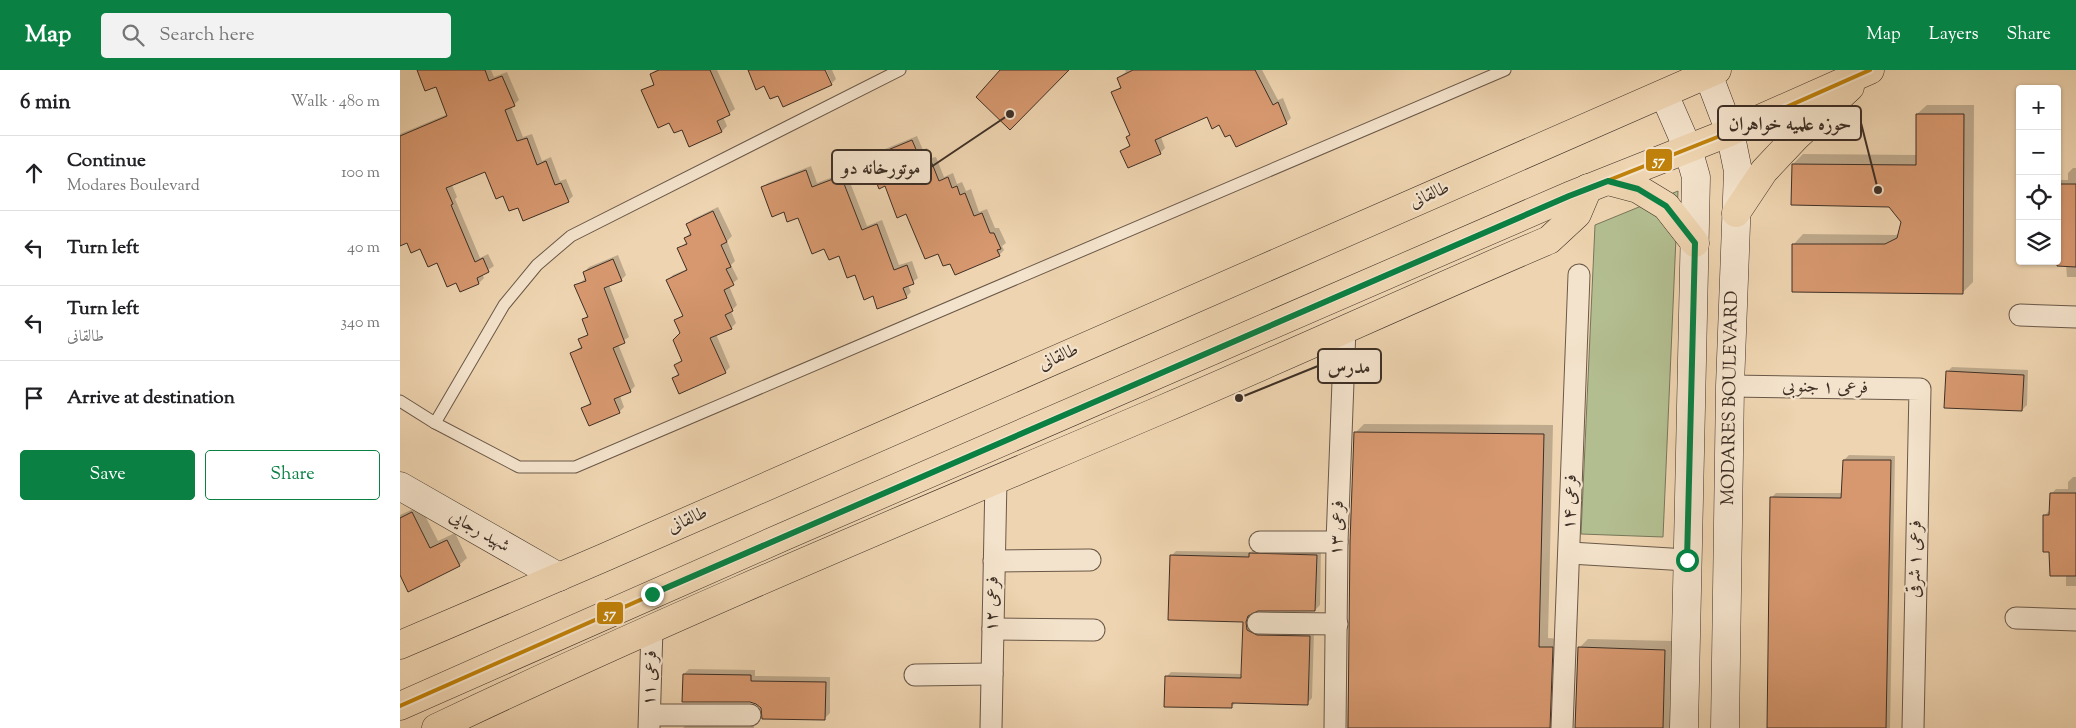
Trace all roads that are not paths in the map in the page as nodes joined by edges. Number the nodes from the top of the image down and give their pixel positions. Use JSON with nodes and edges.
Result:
{"nodes":[{"id":1,"x":900,"y":70,"type":"edge"},
{"id":2,"x":1505,"y":70,"type":"edge"},
{"id":3,"x":1868,"y":71,"type":"edge"},
{"id":4,"x":1712,"y":72,"type":"edge"},
{"id":5,"x":1664,"y":94,"type":"junction"},
{"id":6,"x":1730,"y":132,"type":"junction"},
{"id":7,"x":1688,"y":149,"type":"junction"},
{"id":8,"x":1598,"y":185,"type":"junction"},
{"id":9,"x":1736,"y":214,"type":"junction"},
{"id":10,"x":1695,"y":243,"type":"junction"},
{"id":11,"x":1579,"y":275,"type":"dead end"},
{"id":12,"x":2020,"y":315,"type":"dead end"},
{"id":13,"x":2076,"y":317,"type":"edge"},
{"id":14,"x":1345,"y":328,"type":"junction"},
{"id":15,"x":1730,"y":386,"type":"junction"},
{"id":16,"x":1920,"y":390,"type":"joint"},
{"id":17,"x":400,"y":401,"type":"edge"},
{"id":18,"x":435,"y":423,"type":"junction"},
{"id":19,"x":996,"y":479,"type":"junction"},
{"id":20,"x":400,"y":486,"type":"edge"},
{"id":21,"x":1260,"y":542,"type":"dead end"},
{"id":22,"x":1338,"y":542,"type":"junction"},
{"id":23,"x":1570,"y":553,"type":"junction"},
{"id":24,"x":1090,"y":560,"type":"dead end"},
{"id":25,"x":1687,"y":560,"type":"junction"},
{"id":26,"x":994,"y":561,"type":"junction"},
{"id":27,"x":558,"y":577,"type":"junction"},
{"id":28,"x":2016,"y":618,"type":"dead end"},
{"id":29,"x":2076,"y":620,"type":"edge"},
{"id":30,"x":1258,"y":623,"type":"dead end"},
{"id":31,"x":1337,"y":624,"type":"junction"},
{"id":32,"x":652,"y":628,"type":"junction"},
{"id":33,"x":993,"y":629,"type":"junction"},
{"id":34,"x":1094,"y":630,"type":"dead end"},
{"id":35,"x":400,"y":644,"type":"edge"},
{"id":36,"x":992,"y":674,"type":"junction"},
{"id":37,"x":915,"y":675,"type":"dead end"},
{"id":38,"x":400,"y":706,"type":"edge"},
{"id":39,"x":750,"y":715,"type":"dead end"},
{"id":40,"x":650,"y":722,"type":"edge"},
{"id":41,"x":436,"y":728,"type":"edge"},
{"id":42,"x":991,"y":728,"type":"edge"},
{"id":43,"x":1335,"y":728,"type":"edge"},
{"id":44,"x":1562,"y":728,"type":"edge"},
{"id":45,"x":1684,"y":728,"type":"edge"},
{"id":46,"x":1725,"y":728,"type":"edge"},
{"id":47,"x":1913,"y":728,"type":"edge"}],
"edges":[{"from":1,"to":18,"type":"lane"},
{"from":2,"to":18,"type":"lane"},
{"from":3,"to":6,"type":"main road"},
{"from":3,"to":9,"type":"main road"},
{"from":4,"to":5,"type":"main road","name":"طالقانی"},
{"from":4,"to":6,"type":"main road","name":"MODARES BOULEVARD"},
{"from":5,"to":7,"type":"main road"},
{"from":5,"to":27,"type":"main road","name":"طالقانی"},
{"from":6,"to":7,"type":"main road"},
{"from":6,"to":9,"type":"main road","name":"MODARES BOULEVARD"},
{"from":7,"to":8,"type":"main road"},
{"from":7,"to":10,"type":"main road"},
{"from":8,"to":10,"type":"main road"},
{"from":8,"to":14,"type":"main road"},
{"from":8,"to":38,"type":"main road"},
{"from":9,"to":15,"type":"main road","name":"MODARES BOULEVARD"},
{"from":10,"to":25,"type":"main road"},
{"from":11,"to":23,"type":"street","name":"فرعی ۱۴"},
{"from":12,"to":13,"type":"street"},
{"from":14,"to":19,"type":"main road"},
{"from":14,"to":22,"type":"street","name":"فرعی ۱۳"},
{"from":15,"to":16,"type":"street","name":"فرعی ۱ جنوبی"},
{"from":15,"to":46,"type":"main road","name":"MODARES BOULEVARD"},
{"from":16,"to":47,"type":"street","name":"فرعی ۱ شرقی"},
{"from":17,"to":18,"type":"lane"},
{"from":19,"to":26,"type":"street","name":"فرعی ۱۲"},
{"from":19,"to":32,"type":"main road"},
{"from":20,"to":27,"type":"main road","name":"شهید رجایی"},
{"from":21,"to":22,"type":"street"},
{"from":22,"to":31,"type":"street","name":"فرعی ۱۳"},
{"from":23,"to":25,"type":"street"},
{"from":23,"to":44,"type":"street","name":"فرعی ۱۴"},
{"from":24,"to":26,"type":"street"},
{"from":25,"to":45,"type":"main road"},
{"from":26,"to":33,"type":"street","name":"فرعی ۱۲"},
{"from":27,"to":35,"type":"main road","name":"طالقانی"},
{"from":28,"to":29,"type":"street"},
{"from":30,"to":31,"type":"street"},
{"from":31,"to":43,"type":"street","name":"فرعی ۱۳"},
{"from":32,"to":40,"type":"street","name":"فرعی ۱۱"},
{"from":32,"to":41,"type":"main road"},
{"from":33,"to":34,"type":"street"},
{"from":33,"to":36,"type":"street","name":"فرعی ۱۲"},
{"from":36,"to":37,"type":"street"},
{"from":36,"to":42,"type":"street","name":"فرعی ۱۲"},
{"from":39,"to":40,"type":"street"}]}
